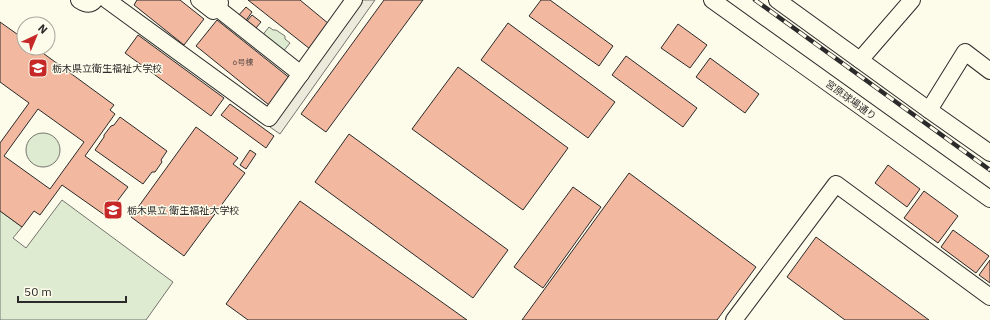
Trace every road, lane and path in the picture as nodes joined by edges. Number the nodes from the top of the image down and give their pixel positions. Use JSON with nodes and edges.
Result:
{"nodes":[{"id":1,"x":78,"y":0,"type":"edge"},
{"id":2,"x":95,"y":0,"type":"edge"},
{"id":3,"x":107,"y":0,"type":"edge"},
{"id":4,"x":199,"y":0,"type":"edge"},
{"id":5,"x":354,"y":0,"type":"edge"},
{"id":6,"x":712,"y":0,"type":"edge"},
{"id":7,"x":778,"y":0,"type":"edge"},
{"id":8,"x":912,"y":0,"type":"edge"},
{"id":9,"x":219,"y":4,"type":"edge"},
{"id":10,"x":860,"y":60,"type":"junction"},
{"id":11,"x":990,"y":71,"type":"edge"},
{"id":12,"x":301,"y":74,"type":"junction"},
{"id":13,"x":929,"y":110,"type":"junction"},
{"id":14,"x":990,"y":153,"type":"edge"},
{"id":15,"x":990,"y":199,"type":"edge"},
{"id":16,"x":990,"y":297,"type":"edge"},
{"id":17,"x":734,"y":320,"type":"edge"}],
"edges":[{"from":1,"to":2,"type":"street"},
{"from":3,"to":12,"type":"street"},
{"from":4,"to":9,"type":"street"},
{"from":5,"to":12,"type":"street"},
{"from":6,"to":15,"type":"street","name":"宮原球場通り"},
{"from":7,"to":10,"type":"street"},
{"from":8,"to":10,"type":"street"},
{"from":9,"to":12,"type":"street"},
{"from":10,"to":13,"type":"street"},
{"from":11,"to":13,"type":"street"},
{"from":13,"to":14,"type":"street"},
{"from":16,"to":17,"type":"street"}]}
